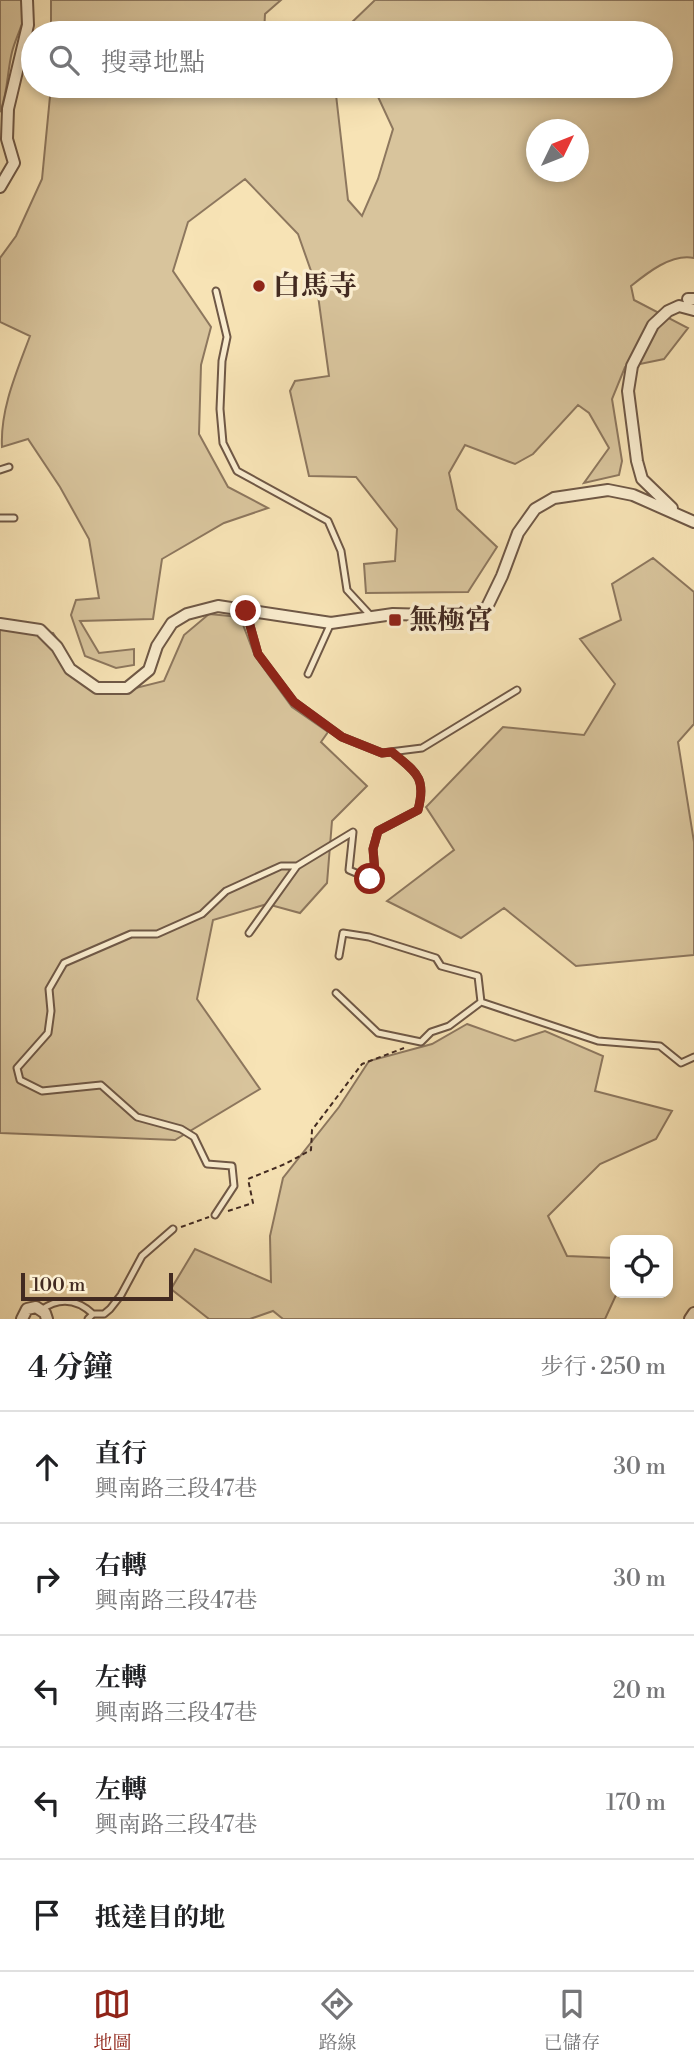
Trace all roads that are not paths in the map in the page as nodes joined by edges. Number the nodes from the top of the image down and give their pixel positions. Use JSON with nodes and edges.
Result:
{"nodes":[{"id":1,"x":27,"y":0,"type":"edge"},
{"id":2,"x":28,"y":21,"type":"edge"},
{"id":3,"x":21,"y":54,"type":"edge"},
{"id":4,"x":0,"y":187,"type":"edge"},
{"id":5,"x":216,"y":291,"type":"dead end"},
{"id":6,"x":694,"y":310,"type":"edge"},
{"id":7,"x":9,"y":467,"type":"dead end"},
{"id":8,"x":0,"y":470,"type":"edge"},
{"id":9,"x":680,"y":515,"type":"junction"},
{"id":10,"x":0,"y":517,"type":"edge"},
{"id":11,"x":14,"y":518,"type":"dead end"},
{"id":12,"x":694,"y":522,"type":"edge"},
{"id":13,"x":246,"y":611,"type":"junction"},
{"id":14,"x":371,"y":616,"type":"junction"},
{"id":15,"x":331,"y":623,"type":"junction"},
{"id":16,"x":0,"y":624,"type":"edge"},
{"id":17,"x":309,"y":674,"type":"dead end"},
{"id":18,"x":517,"y":690,"type":"dead end"},
{"id":19,"x":392,"y":752,"type":"junction"},
{"id":20,"x":297,"y":866,"type":"junction"},
{"id":21,"x":249,"y":933,"type":"dead end"},
{"id":22,"x":339,"y":956,"type":"dead end"},
{"id":23,"x":335,"y":993,"type":"dead end"},
{"id":24,"x":481,"y":1002,"type":"junction"},
{"id":25,"x":694,"y":1057,"type":"edge"},
{"id":26,"x":215,"y":1215,"type":"road end"},
{"id":27,"x":173,"y":1229,"type":"road end"},
{"id":28,"x":694,"y":1313,"type":"edge"},
{"id":29,"x":44,"y":1314,"type":"edge"},
{"id":30,"x":90,"y":1316,"type":"edge"},
{"id":31,"x":22,"y":1319,"type":"edge"},
{"id":32,"x":690,"y":1319,"type":"edge"}],
"edges":[{"from":1,"to":2,"type":"street"},
{"from":3,"to":4,"type":"street"},
{"from":5,"to":14,"type":"lane"},
{"from":6,"to":9,"type":"street"},
{"from":7,"to":8,"type":"lane"},
{"from":9,"to":12,"type":"street"},
{"from":9,"to":14,"type":"street"},
{"from":10,"to":11,"type":"lane"},
{"from":13,"to":15,"type":"street"},
{"from":13,"to":16,"type":"street"},
{"from":13,"to":19,"type":"lane"},
{"from":14,"to":15,"type":"street"},
{"from":15,"to":17,"type":"lane"},
{"from":18,"to":19,"type":"lane"},
{"from":19,"to":20,"type":"lane"},
{"from":20,"to":21,"type":"lane"},
{"from":20,"to":26,"type":"lane"},
{"from":22,"to":24,"type":"lane"},
{"from":23,"to":24,"type":"lane"},
{"from":24,"to":25,"type":"lane"},
{"from":27,"to":30,"type":"lane"},
{"from":28,"to":32,"type":"street"},
{"from":29,"to":30,"type":"lane"},
{"from":29,"to":31,"type":"street"}]}
